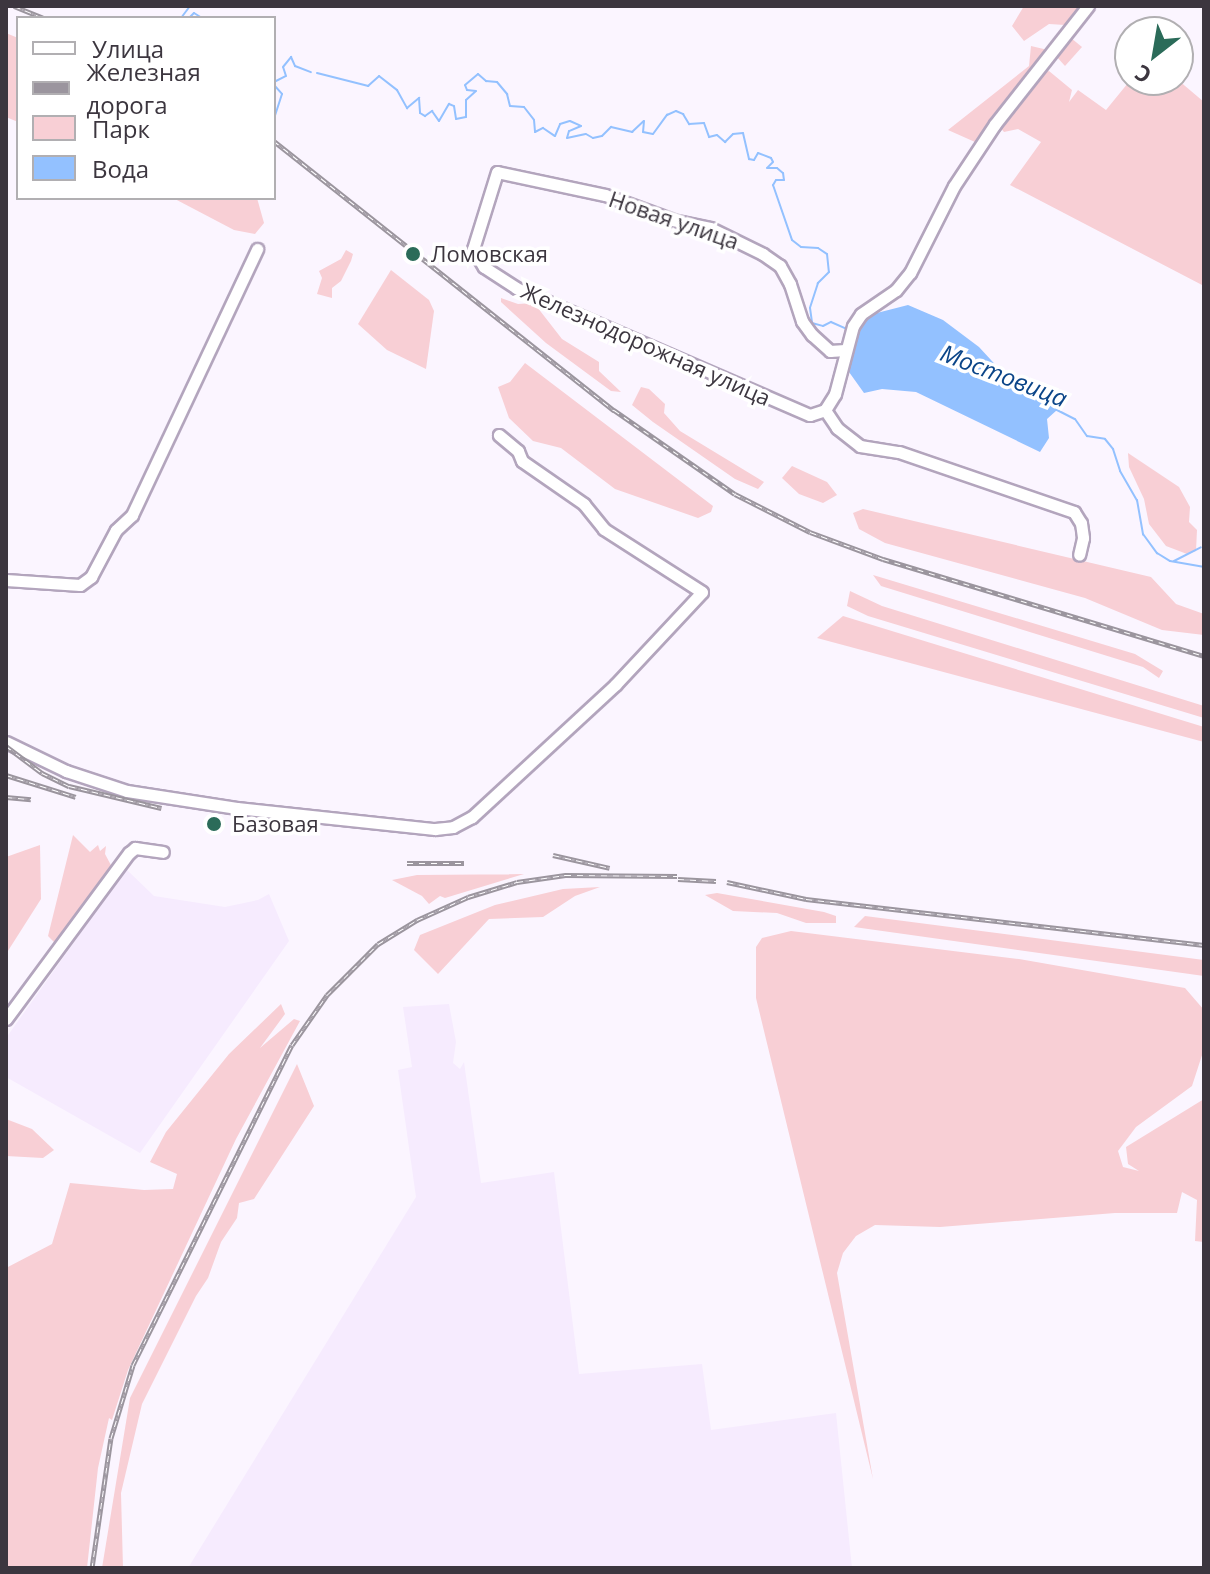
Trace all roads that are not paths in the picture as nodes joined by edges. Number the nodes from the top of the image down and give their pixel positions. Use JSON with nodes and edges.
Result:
{"nodes":[{"id":1,"x":1088,"y":6,"type":"edge"},
{"id":2,"x":497,"y":172,"type":"joint"},
{"id":3,"x":257,"y":249,"type":"dead end"},
{"id":4,"x":845,"y":350,"type":"junction"},
{"id":5,"x":825,"y":410,"type":"junction"},
{"id":6,"x":499,"y":435,"type":"dead end"},
{"id":7,"x":1079,"y":555,"type":"dead end"},
{"id":8,"x":6,"y":580,"type":"edge"},
{"id":9,"x":6,"y":742,"type":"edge"},
{"id":10,"x":163,"y":852,"type":"dead end"},
{"id":11,"x":6,"y":1019,"type":"edge"}],
"edges":[{"from":1,"to":4,"type":"street"},
{"from":2,"to":4,"type":"street","name":"Новая улица"},
{"from":2,"to":5,"type":"street","name":"Железнодорожная улица"},
{"from":3,"to":8,"type":"street"},
{"from":4,"to":5,"type":"street"},
{"from":5,"to":7,"type":"street"},
{"from":6,"to":9,"type":"street"},
{"from":10,"to":11,"type":"street"}]}
